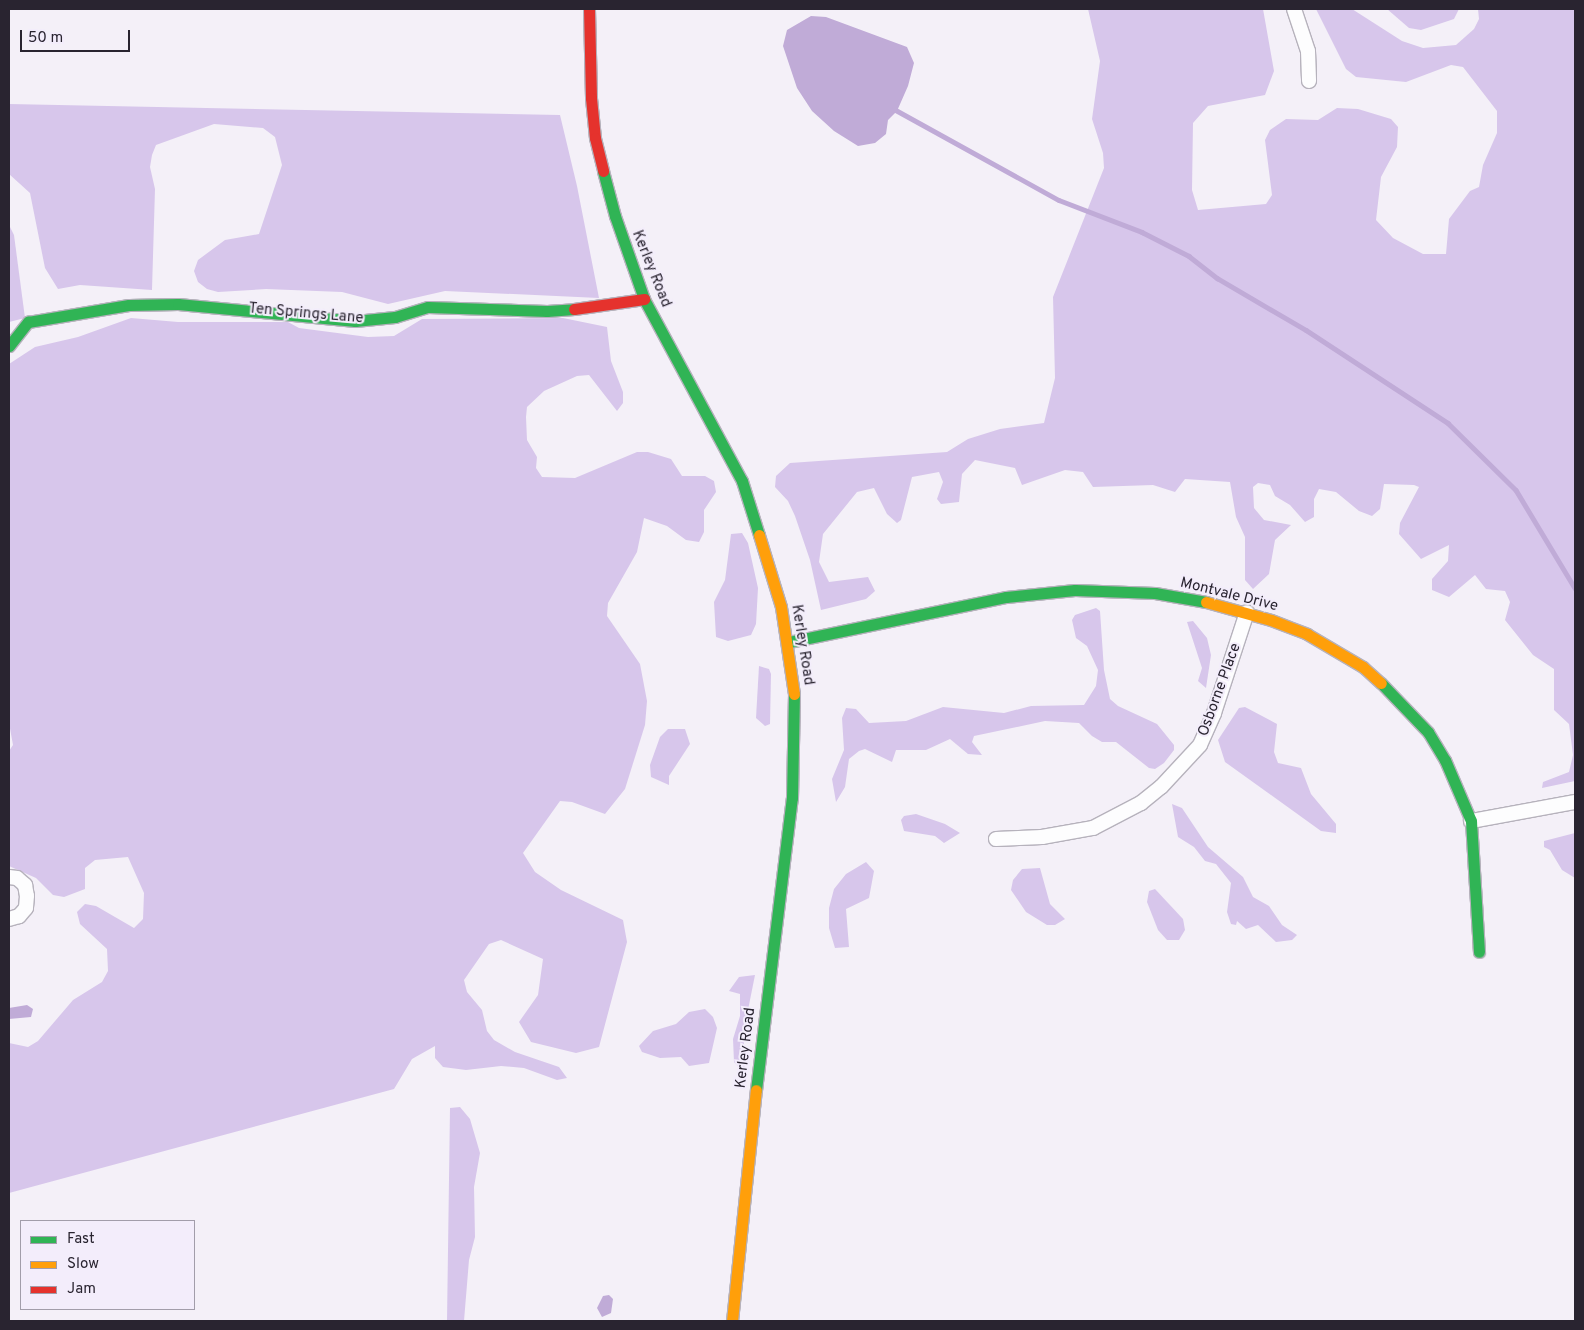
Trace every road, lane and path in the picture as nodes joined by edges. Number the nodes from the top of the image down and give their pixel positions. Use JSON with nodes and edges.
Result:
{"nodes":[{"id":1,"x":589,"y":9,"type":"edge"},
{"id":2,"x":1294,"y":9,"type":"edge"},
{"id":3,"x":1309,"y":81,"type":"dead end"},
{"id":4,"x":644,"y":299,"type":"junction"},
{"id":5,"x":9,"y":346,"type":"edge"},
{"id":6,"x":1247,"y":612,"type":"junction"},
{"id":7,"x":789,"y":642,"type":"junction"},
{"id":8,"x":1575,"y":802,"type":"edge"},
{"id":9,"x":1471,"y":821,"type":"junction"},
{"id":10,"x":996,"y":839,"type":"dead end"},
{"id":11,"x":9,"y":877,"type":"edge"},
{"id":12,"x":9,"y":919,"type":"edge"},
{"id":13,"x":1479,"y":952,"type":"dead end"},
{"id":14,"x":732,"y":1321,"type":"edge"}],
"edges":[{"from":1,"to":4,"type":"street","name":"Kerley Road"},
{"from":2,"to":3,"type":"street"},
{"from":4,"to":5,"type":"street","name":"Ten Springs Lane"},
{"from":4,"to":7,"type":"street","name":"Kerley Road"},
{"from":6,"to":7,"type":"street","name":"Montvale Drive"},
{"from":6,"to":9,"type":"street","name":"Montvale Drive"},
{"from":6,"to":10,"type":"street","name":"Osborne Place"},
{"from":7,"to":14,"type":"street","name":"Kerley Road"},
{"from":8,"to":9,"type":"street"},
{"from":9,"to":13,"type":"street","name":"Montvale Drive"},
{"from":11,"to":12,"type":"street"}]}
